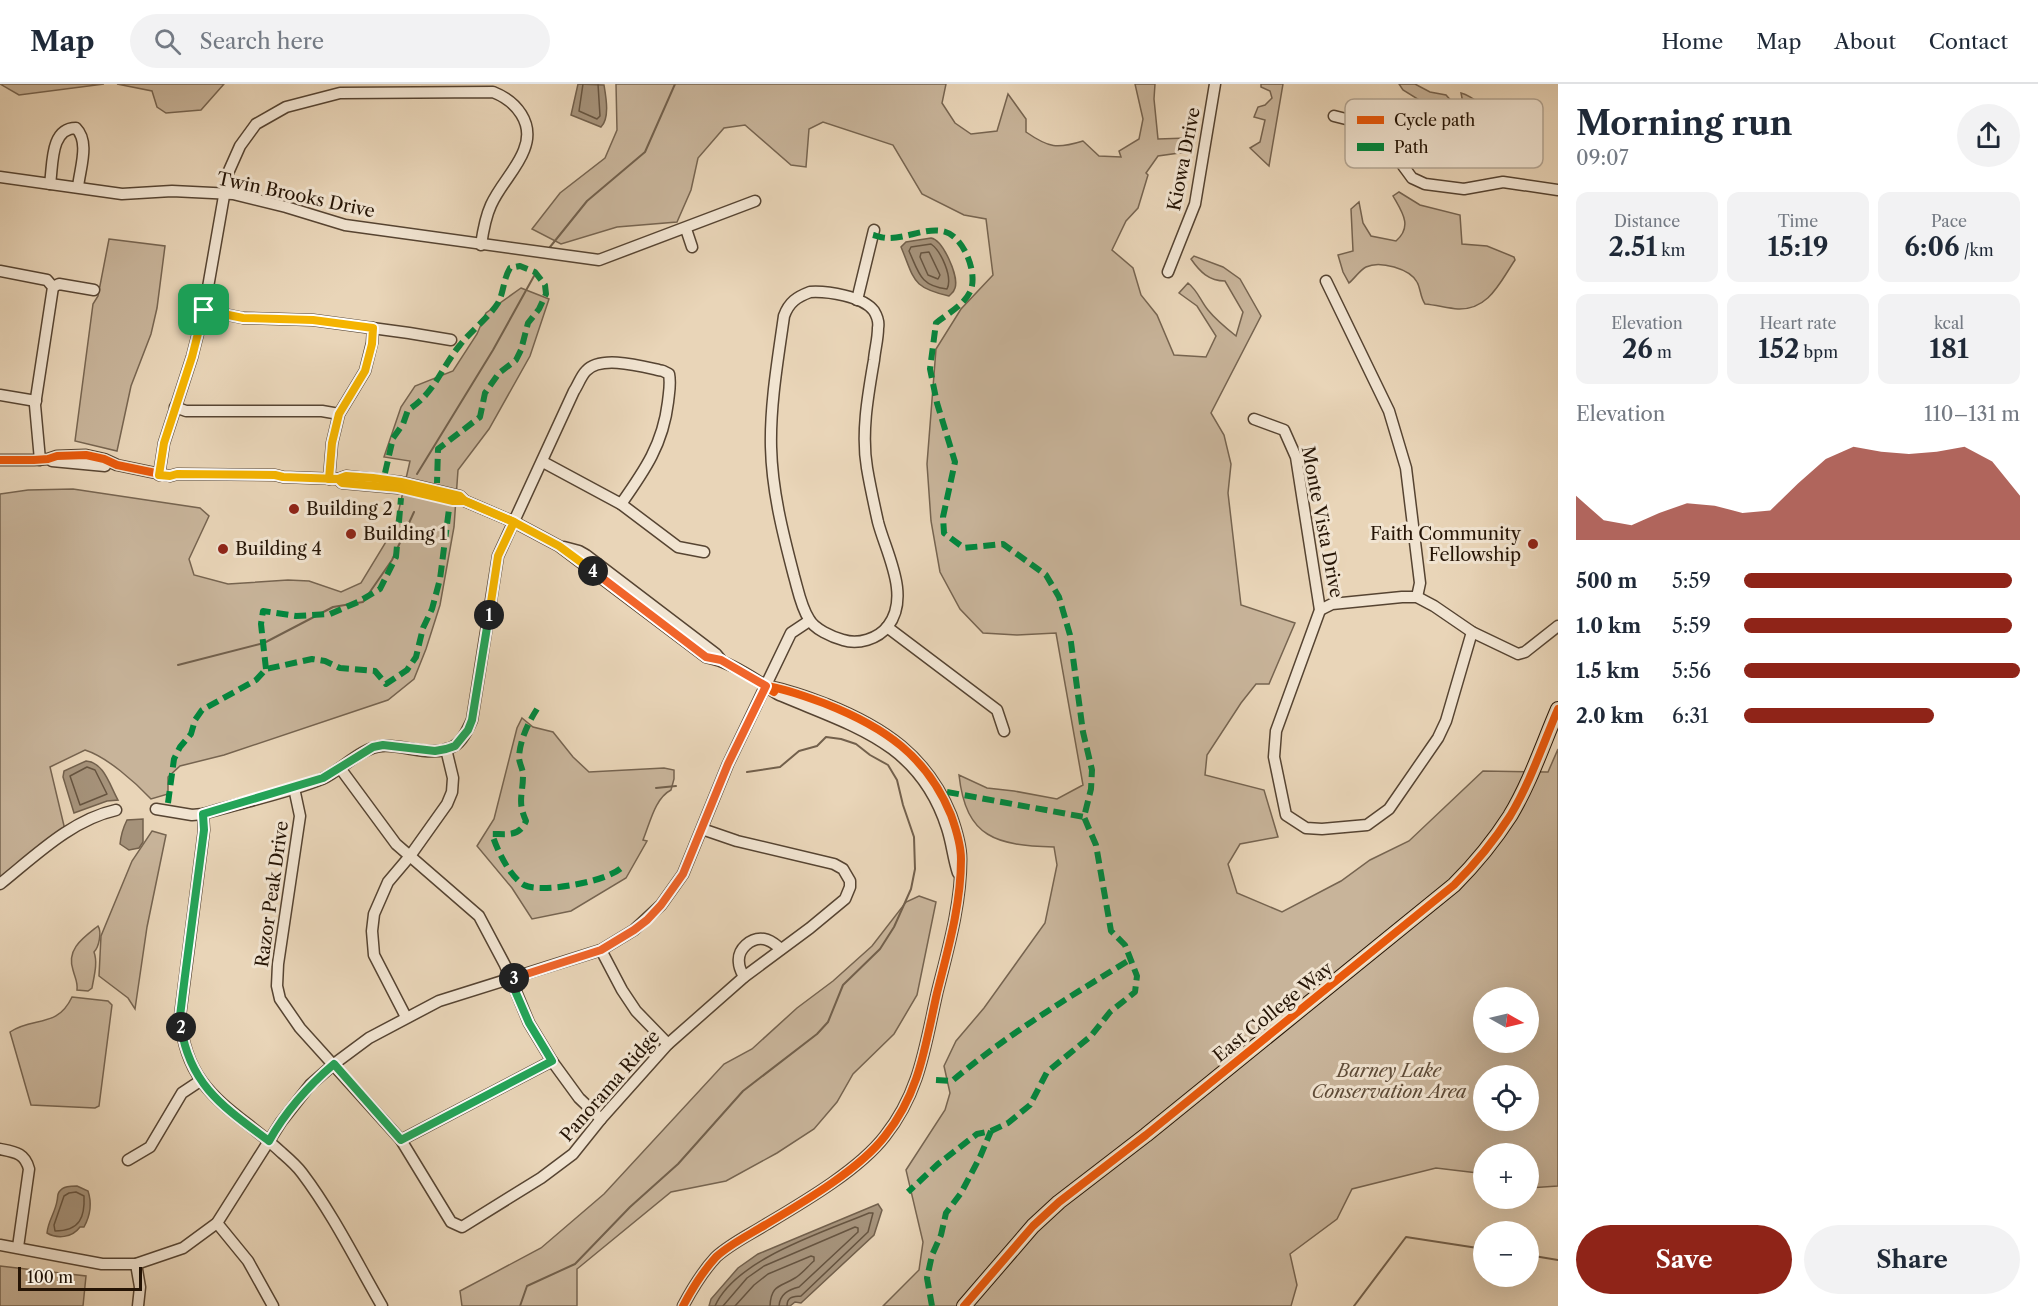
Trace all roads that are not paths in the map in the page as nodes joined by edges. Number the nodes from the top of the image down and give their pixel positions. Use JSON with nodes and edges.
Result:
{"nodes":[{"id":1,"x":1215,"y":84,"type":"edge"},
{"id":2,"x":1334,"y":116,"type":"dead end"},
{"id":3,"x":1345,"y":119,"type":"edge"},
{"id":4,"x":1405,"y":168,"type":"edge"},
{"id":5,"x":0,"y":177,"type":"edge"},
{"id":6,"x":50,"y":184,"type":"junction"},
{"id":7,"x":78,"y":186,"type":"junction"},
{"id":8,"x":1558,"y":190,"type":"edge"},
{"id":9,"x":225,"y":194,"type":"junction"},
{"id":10,"x":755,"y":201,"type":"dead end"},
{"id":11,"x":686,"y":229,"type":"junction"},
{"id":12,"x":874,"y":230,"type":"dead end"},
{"id":13,"x":481,"y":245,"type":"junction"},
{"id":14,"x":692,"y":247,"type":"dead end"},
{"id":15,"x":0,"y":271,"type":"edge"},
{"id":16,"x":1168,"y":272,"type":"dead end"},
{"id":17,"x":1326,"y":281,"type":"dead end"},
{"id":18,"x":53,"y":287,"type":"junction"},
{"id":19,"x":94,"y":290,"type":"dead end"},
{"id":20,"x":857,"y":300,"type":"junction"},
{"id":21,"x":204,"y":310,"type":"junction"},
{"id":22,"x":373,"y":328,"type":"junction"},
{"id":23,"x":451,"y":340,"type":"dead end"},
{"id":24,"x":0,"y":395,"type":"edge"},
{"id":25,"x":36,"y":401,"type":"junction"},
{"id":26,"x":175,"y":407,"type":"junction"},
{"id":27,"x":339,"y":414,"type":"junction"},
{"id":28,"x":1254,"y":419,"type":"dead end"},
{"id":29,"x":44,"y":459,"type":"junction"},
{"id":30,"x":0,"y":460,"type":"edge"},
{"id":31,"x":543,"y":462,"type":"junction"},
{"id":32,"x":164,"y":476,"type":"junction"},
{"id":33,"x":334,"y":479,"type":"junction"},
{"id":34,"x":621,"y":504,"type":"junction"},
{"id":35,"x":514,"y":522,"type":"junction"},
{"id":36,"x":704,"y":552,"type":"dead end"},
{"id":37,"x":1417,"y":597,"type":"junction"},
{"id":38,"x":1320,"y":610,"type":"junction"},
{"id":39,"x":809,"y":621,"type":"junction"},
{"id":40,"x":1558,"y":626,"type":"edge"},
{"id":41,"x":887,"y":627,"type":"junction"},
{"id":42,"x":1472,"y":632,"type":"junction"},
{"id":43,"x":766,"y":686,"type":"junction"},
{"id":44,"x":1558,"y":708,"type":"edge"},
{"id":45,"x":1004,"y":731,"type":"dead end"},
{"id":46,"x":446,"y":749,"type":"junction"},
{"id":47,"x":340,"y":768,"type":"junction"},
{"id":48,"x":294,"y":788,"type":"junction"},
{"id":49,"x":156,"y":809,"type":"dead end"},
{"id":50,"x":116,"y":810,"type":"dead end"},
{"id":51,"x":203,"y":814,"type":"junction"},
{"id":52,"x":702,"y":829,"type":"junction"},
{"id":53,"x":410,"y":856,"type":"junction"},
{"id":54,"x":0,"y":884,"type":"edge"},
{"id":55,"x":781,"y":949,"type":"junction"},
{"id":56,"x":601,"y":950,"type":"junction"},
{"id":57,"x":744,"y":977,"type":"junction"},
{"id":58,"x":510,"y":979,"type":"junction"},
{"id":59,"x":406,"y":1017,"type":"junction"},
{"id":60,"x":668,"y":1044,"type":"junction"},
{"id":61,"x":552,"y":1061,"type":"junction"},
{"id":62,"x":334,"y":1064,"type":"junction"},
{"id":63,"x":200,"y":1082,"type":"junction"},
{"id":64,"x":601,"y":1119,"type":"junction"},
{"id":65,"x":401,"y":1140,"type":"junction"},
{"id":66,"x":269,"y":1141,"type":"junction"},
{"id":67,"x":0,"y":1149,"type":"edge"},
{"id":68,"x":128,"y":1160,"type":"dead end"},
{"id":69,"x":217,"y":1223,"type":"junction"},
{"id":70,"x":462,"y":1227,"type":"joint"},
{"id":71,"x":0,"y":1245,"type":"edge"},
{"id":72,"x":18,"y":1247,"type":"junction"},
{"id":73,"x":136,"y":1264,"type":"junction"},
{"id":74,"x":138,"y":1306,"type":"edge"},
{"id":75,"x":273,"y":1306,"type":"edge"},
{"id":76,"x":382,"y":1306,"type":"edge"},
{"id":77,"x":683,"y":1306,"type":"edge"},
{"id":78,"x":964,"y":1306,"type":"edge"}],
"edges":[{"from":1,"to":16,"type":"street","name":"Kiowa Drive"},
{"from":2,"to":3,"type":"street"},
{"from":4,"to":8,"type":"street"},
{"from":5,"to":6,"type":"street","name":"Twin Brooks Drive"},
{"from":6,"to":7,"type":"street","name":"Twin Brooks Drive"},
{"from":6,"to":7,"type":"street"},
{"from":7,"to":9,"type":"street","name":"Twin Brooks Drive"},
{"from":9,"to":13,"type":"street","name":"Twin Brooks Drive"},
{"from":9,"to":13,"type":"street"},
{"from":9,"to":21,"type":"street"},
{"from":10,"to":11,"type":"street","name":"Twin Brooks Drive"},
{"from":11,"to":13,"type":"street","name":"Twin Brooks Drive"},
{"from":11,"to":14,"type":"street"},
{"from":12,"to":20,"type":"street"},
{"from":15,"to":18,"type":"street"},
{"from":17,"to":37,"type":"street"},
{"from":18,"to":19,"type":"street"},
{"from":18,"to":25,"type":"street"},
{"from":20,"to":39,"type":"street"},
{"from":20,"to":41,"type":"street"},
{"from":21,"to":22,"type":"street"},
{"from":21,"to":26,"type":"street"},
{"from":22,"to":23,"type":"street"},
{"from":22,"to":27,"type":"street"},
{"from":24,"to":25,"type":"street"},
{"from":25,"to":29,"type":"street"},
{"from":26,"to":27,"type":"street"},
{"from":26,"to":32,"type":"street"},
{"from":27,"to":33,"type":"street"},
{"from":28,"to":38,"type":"street","name":"Monte Vista Drive"},
{"from":29,"to":30,"type":"street"},
{"from":29,"to":32,"type":"street"},
{"from":31,"to":34,"type":"street"},
{"from":31,"to":34,"type":"street"},
{"from":31,"to":35,"type":"street"},
{"from":32,"to":33,"type":"street"},
{"from":33,"to":35,"type":"street"},
{"from":34,"to":36,"type":"street"},
{"from":35,"to":43,"type":"street"},
{"from":35,"to":46,"type":"street"},
{"from":37,"to":38,"type":"street","name":"Monte Vista Drive"},
{"from":37,"to":42,"type":"street"},
{"from":38,"to":42,"type":"street"},
{"from":39,"to":41,"type":"street"},
{"from":39,"to":43,"type":"street"},
{"from":40,"to":42,"type":"street"},
{"from":41,"to":45,"type":"street"},
{"from":43,"to":52,"type":"street"},
{"from":43,"to":77,"type":"street"},
{"from":44,"to":78,"type":"main road","name":"East College Way"},
{"from":46,"to":47,"type":"street"},
{"from":46,"to":53,"type":"street"},
{"from":47,"to":48,"type":"street"},
{"from":47,"to":53,"type":"street"},
{"from":48,"to":51,"type":"street"},
{"from":48,"to":62,"type":"street","name":"Razor Peak Drive"},
{"from":49,"to":51,"type":"street"},
{"from":50,"to":54,"type":"street"},
{"from":51,"to":63,"type":"street"},
{"from":52,"to":55,"type":"street","name":"Panorama Ridge"},
{"from":52,"to":56,"type":"street"},
{"from":53,"to":58,"type":"street"},
{"from":53,"to":59,"type":"street"},
{"from":55,"to":57,"type":"street","name":"Panorama Ridge"},
{"from":55,"to":57,"type":"street"},
{"from":56,"to":58,"type":"street"},
{"from":56,"to":60,"type":"street"},
{"from":57,"to":60,"type":"street","name":"Panorama Ridge"},
{"from":58,"to":59,"type":"street"},
{"from":58,"to":61,"type":"street"},
{"from":59,"to":62,"type":"street"},
{"from":60,"to":64,"type":"street","name":"Panorama Ridge"},
{"from":61,"to":64,"type":"street"},
{"from":61,"to":65,"type":"street"},
{"from":62,"to":65,"type":"street","name":"Razor Peak Drive"},
{"from":62,"to":66,"type":"street"},
{"from":63,"to":66,"type":"street"},
{"from":63,"to":68,"type":"street"},
{"from":64,"to":70,"type":"street","name":"Panorama Ridge"},
{"from":65,"to":70,"type":"street","name":"Razor Peak Drive"},
{"from":66,"to":69,"type":"street"},
{"from":66,"to":76,"type":"street"},
{"from":67,"to":72,"type":"street"},
{"from":69,"to":73,"type":"street"},
{"from":69,"to":75,"type":"street"},
{"from":71,"to":72,"type":"street"},
{"from":72,"to":73,"type":"street"},
{"from":73,"to":74,"type":"street"}]}
